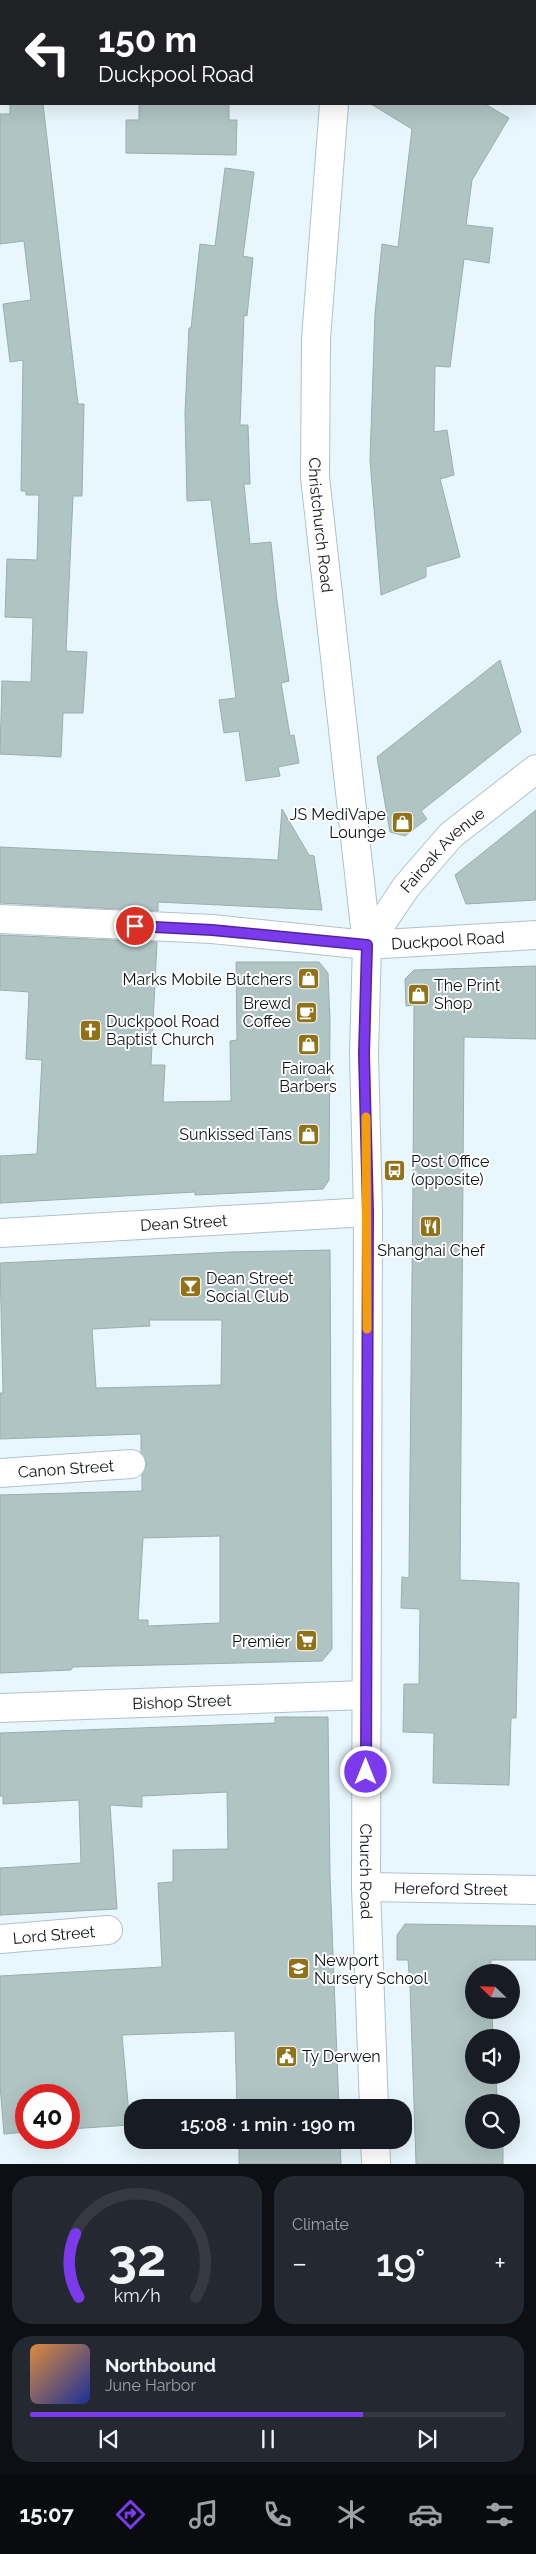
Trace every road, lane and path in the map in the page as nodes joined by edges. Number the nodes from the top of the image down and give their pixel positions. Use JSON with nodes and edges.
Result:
{"nodes":[{"id":1,"x":334,"y":105,"type":"edge"},
{"id":2,"x":536,"y":769,"type":"edge"},
{"id":3,"x":0,"y":919,"type":"edge"},
{"id":4,"x":536,"y":935,"type":"edge"},
{"id":5,"x":367,"y":945,"type":"junction"},
{"id":6,"x":368,"y":1212,"type":"junction"},
{"id":7,"x":0,"y":1233,"type":"edge"},
{"id":8,"x":131,"y":1464,"type":"dead end"},
{"id":9,"x":0,"y":1473,"type":"edge"},
{"id":10,"x":366,"y":1695,"type":"junction"},
{"id":11,"x":0,"y":1708,"type":"edge"},
{"id":12,"x":366,"y":1887,"type":"junction"},
{"id":13,"x":536,"y":1890,"type":"edge"},
{"id":14,"x":108,"y":1930,"type":"dead end"},
{"id":15,"x":0,"y":1939,"type":"edge"},
{"id":16,"x":374,"y":2099,"type":"edge"},
{"id":17,"x":375,"y":2149,"type":"edge"},
{"id":18,"x":376,"y":2164,"type":"edge"}],
"edges":[{"from":1,"to":5,"type":"street","name":"Christchurch Road"},
{"from":2,"to":5,"type":"street","name":"Fairoak Avenue"},
{"from":3,"to":5,"type":"street","name":"Duckpool Road"},
{"from":4,"to":5,"type":"street","name":"Duckpool Road"},
{"from":5,"to":6,"type":"street","name":"Church Road"},
{"from":6,"to":7,"type":"street","name":"Dean Street"},
{"from":6,"to":10,"type":"street","name":"Church Road"},
{"from":8,"to":9,"type":"street","name":"Canon Street"},
{"from":10,"to":11,"type":"street","name":"Bishop Street"},
{"from":10,"to":12,"type":"street","name":"Church Road"},
{"from":12,"to":13,"type":"street","name":"Hereford Street"},
{"from":12,"to":16,"type":"street","name":"Church Road"},
{"from":14,"to":15,"type":"street","name":"Lord Street"},
{"from":17,"to":18,"type":"street"}]}
